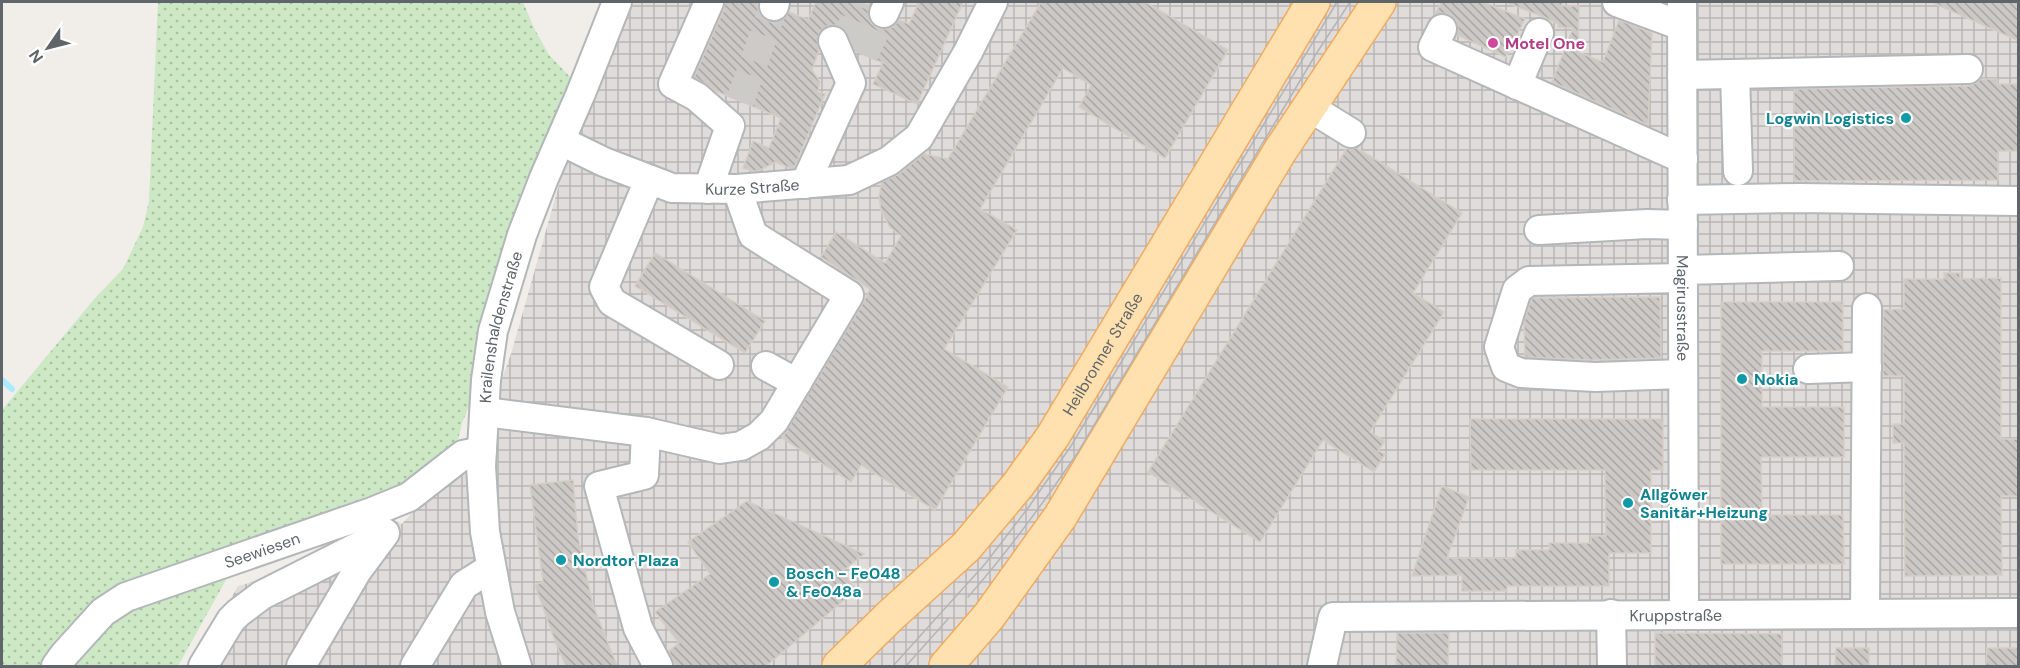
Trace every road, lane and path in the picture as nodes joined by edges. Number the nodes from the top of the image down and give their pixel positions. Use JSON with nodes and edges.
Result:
{"nodes":[{"id":1,"x":617,"y":2,"type":"edge"},
{"id":2,"x":709,"y":2,"type":"edge"},
{"id":3,"x":993,"y":2,"type":"edge"},
{"id":4,"x":1313,"y":2,"type":"edge"},
{"id":5,"x":1379,"y":2,"type":"edge"},
{"id":6,"x":1617,"y":2,"type":"edge"},
{"id":7,"x":1682,"y":14,"type":"edge"},
{"id":8,"x":1442,"y":29,"type":"dead end"},
{"id":9,"x":1539,"y":33,"type":"dead end"},
{"id":10,"x":847,"y":57,"type":"tunnel mouth"},
{"id":11,"x":1968,"y":69,"type":"dead end"},
{"id":12,"x":1735,"y":74,"type":"junction"},
{"id":13,"x":1682,"y":75,"type":"junction"},
{"id":14,"x":1517,"y":85,"type":"junction"},
{"id":15,"x":1309,"y":107,"type":"junction"},
{"id":16,"x":1351,"y":133,"type":"dead end"},
{"id":17,"x":561,"y":141,"type":"junction"},
{"id":18,"x":1683,"y":159,"type":"junction"},
{"id":19,"x":1738,"y":171,"type":"dead end"},
{"id":20,"x":649,"y":180,"type":"junction"},
{"id":21,"x":805,"y":184,"type":"junction"},
{"id":22,"x":708,"y":189,"type":"junction"},
{"id":23,"x":737,"y":189,"type":"junction"},
{"id":24,"x":2019,"y":201,"type":"edge"},
{"id":25,"x":1683,"y":212,"type":"junction"},
{"id":26,"x":1539,"y":230,"type":"dead end"},
{"id":27,"x":1839,"y":266,"type":"dead end"},
{"id":28,"x":1683,"y":274,"type":"junction"},
{"id":29,"x":1867,"y":308,"type":"dead end"},
{"id":30,"x":719,"y":365,"type":"dead end"},
{"id":31,"x":766,"y":366,"type":"dead end"},
{"id":32,"x":1867,"y":367,"type":"junction"},
{"id":33,"x":1808,"y":369,"type":"dead end"},
{"id":34,"x":1683,"y":374,"type":"junction"},
{"id":35,"x":797,"y":383,"type":"junction"},
{"id":36,"x":484,"y":412,"type":"junction"},
{"id":37,"x":646,"y":432,"type":"junction"},
{"id":38,"x":483,"y":451,"type":"junction"},
{"id":39,"x":409,"y":497,"type":"junction"},
{"id":40,"x":386,"y":533,"type":"junction"},
{"id":41,"x":491,"y":568,"type":"junction"},
{"id":42,"x":1865,"y":613,"type":"junction"},
{"id":43,"x":2019,"y":613,"type":"edge"},
{"id":44,"x":1611,"y":614,"type":"junction"},
{"id":45,"x":1684,"y":614,"type":"junction"},
{"id":46,"x":56,"y":666,"type":"edge"},
{"id":47,"x":203,"y":666,"type":"edge"},
{"id":48,"x":301,"y":666,"type":"edge"},
{"id":49,"x":415,"y":666,"type":"edge"},
{"id":50,"x":517,"y":666,"type":"edge"},
{"id":51,"x":658,"y":666,"type":"edge"},
{"id":52,"x":839,"y":666,"type":"edge"},
{"id":53,"x":946,"y":666,"type":"edge"},
{"id":54,"x":1322,"y":666,"type":"edge"},
{"id":55,"x":1612,"y":666,"type":"edge"}],
"edges":[{"from":1,"to":17,"type":"street","name":"Krailenshaldenstraße"},
{"from":2,"to":22,"type":"street"},
{"from":3,"to":21,"type":"street","name":"Kurze Straße"},
{"from":4,"to":52,"type":"main road","name":"Heilbronner Straße"},
{"from":5,"to":15,"type":"main road"},
{"from":6,"to":7,"type":"street"},
{"from":7,"to":13,"type":"street","name":"Magirusstraße"},
{"from":8,"to":14,"type":"street"},
{"from":9,"to":14,"type":"street"},
{"from":10,"to":21,"type":"street"},
{"from":11,"to":12,"type":"street"},
{"from":12,"to":13,"type":"street"},
{"from":12,"to":19,"type":"street"},
{"from":13,"to":18,"type":"street","name":"Magirusstraße"},
{"from":14,"to":18,"type":"street"},
{"from":15,"to":16,"type":"street"},
{"from":15,"to":53,"type":"main road"},
{"from":17,"to":20,"type":"street","name":"Kurze Straße"},
{"from":17,"to":36,"type":"street","name":"Krailenshaldenstraße"},
{"from":18,"to":25,"type":"street","name":"Magirusstraße"},
{"from":20,"to":22,"type":"street","name":"Kurze Straße"},
{"from":20,"to":30,"type":"street"},
{"from":21,"to":23,"type":"street","name":"Kurze Straße"},
{"from":22,"to":23,"type":"street","name":"Kurze Straße"},
{"from":23,"to":35,"type":"street"},
{"from":24,"to":25,"type":"street"},
{"from":25,"to":26,"type":"street"},
{"from":25,"to":28,"type":"street","name":"Magirusstraße"},
{"from":27,"to":28,"type":"street"},
{"from":28,"to":34,"type":"street","name":"Magirusstraße"},
{"from":28,"to":34,"type":"street"},
{"from":29,"to":32,"type":"street"},
{"from":31,"to":35,"type":"street"},
{"from":32,"to":33,"type":"street"},
{"from":32,"to":42,"type":"street"},
{"from":34,"to":45,"type":"street","name":"Magirusstraße"},
{"from":35,"to":37,"type":"street"},
{"from":36,"to":37,"type":"street"},
{"from":36,"to":38,"type":"street","name":"Krailenshaldenstraße"},
{"from":37,"to":51,"type":"street"},
{"from":38,"to":39,"type":"street","name":"Seewiesen"},
{"from":38,"to":41,"type":"street","name":"Krailenshaldenstraße"},
{"from":39,"to":40,"type":"street"},
{"from":39,"to":46,"type":"street","name":"Seewiesen"},
{"from":40,"to":47,"type":"street"},
{"from":40,"to":48,"type":"street"},
{"from":41,"to":49,"type":"street"},
{"from":41,"to":50,"type":"street","name":"Krailenshaldenstraße"},
{"from":42,"to":43,"type":"street","name":"Kruppstraße"},
{"from":42,"to":45,"type":"street","name":"Kruppstraße"},
{"from":44,"to":45,"type":"street","name":"Kruppstraße"},
{"from":44,"to":54,"type":"street","name":"Kruppstraße"},
{"from":44,"to":55,"type":"street"}]}
